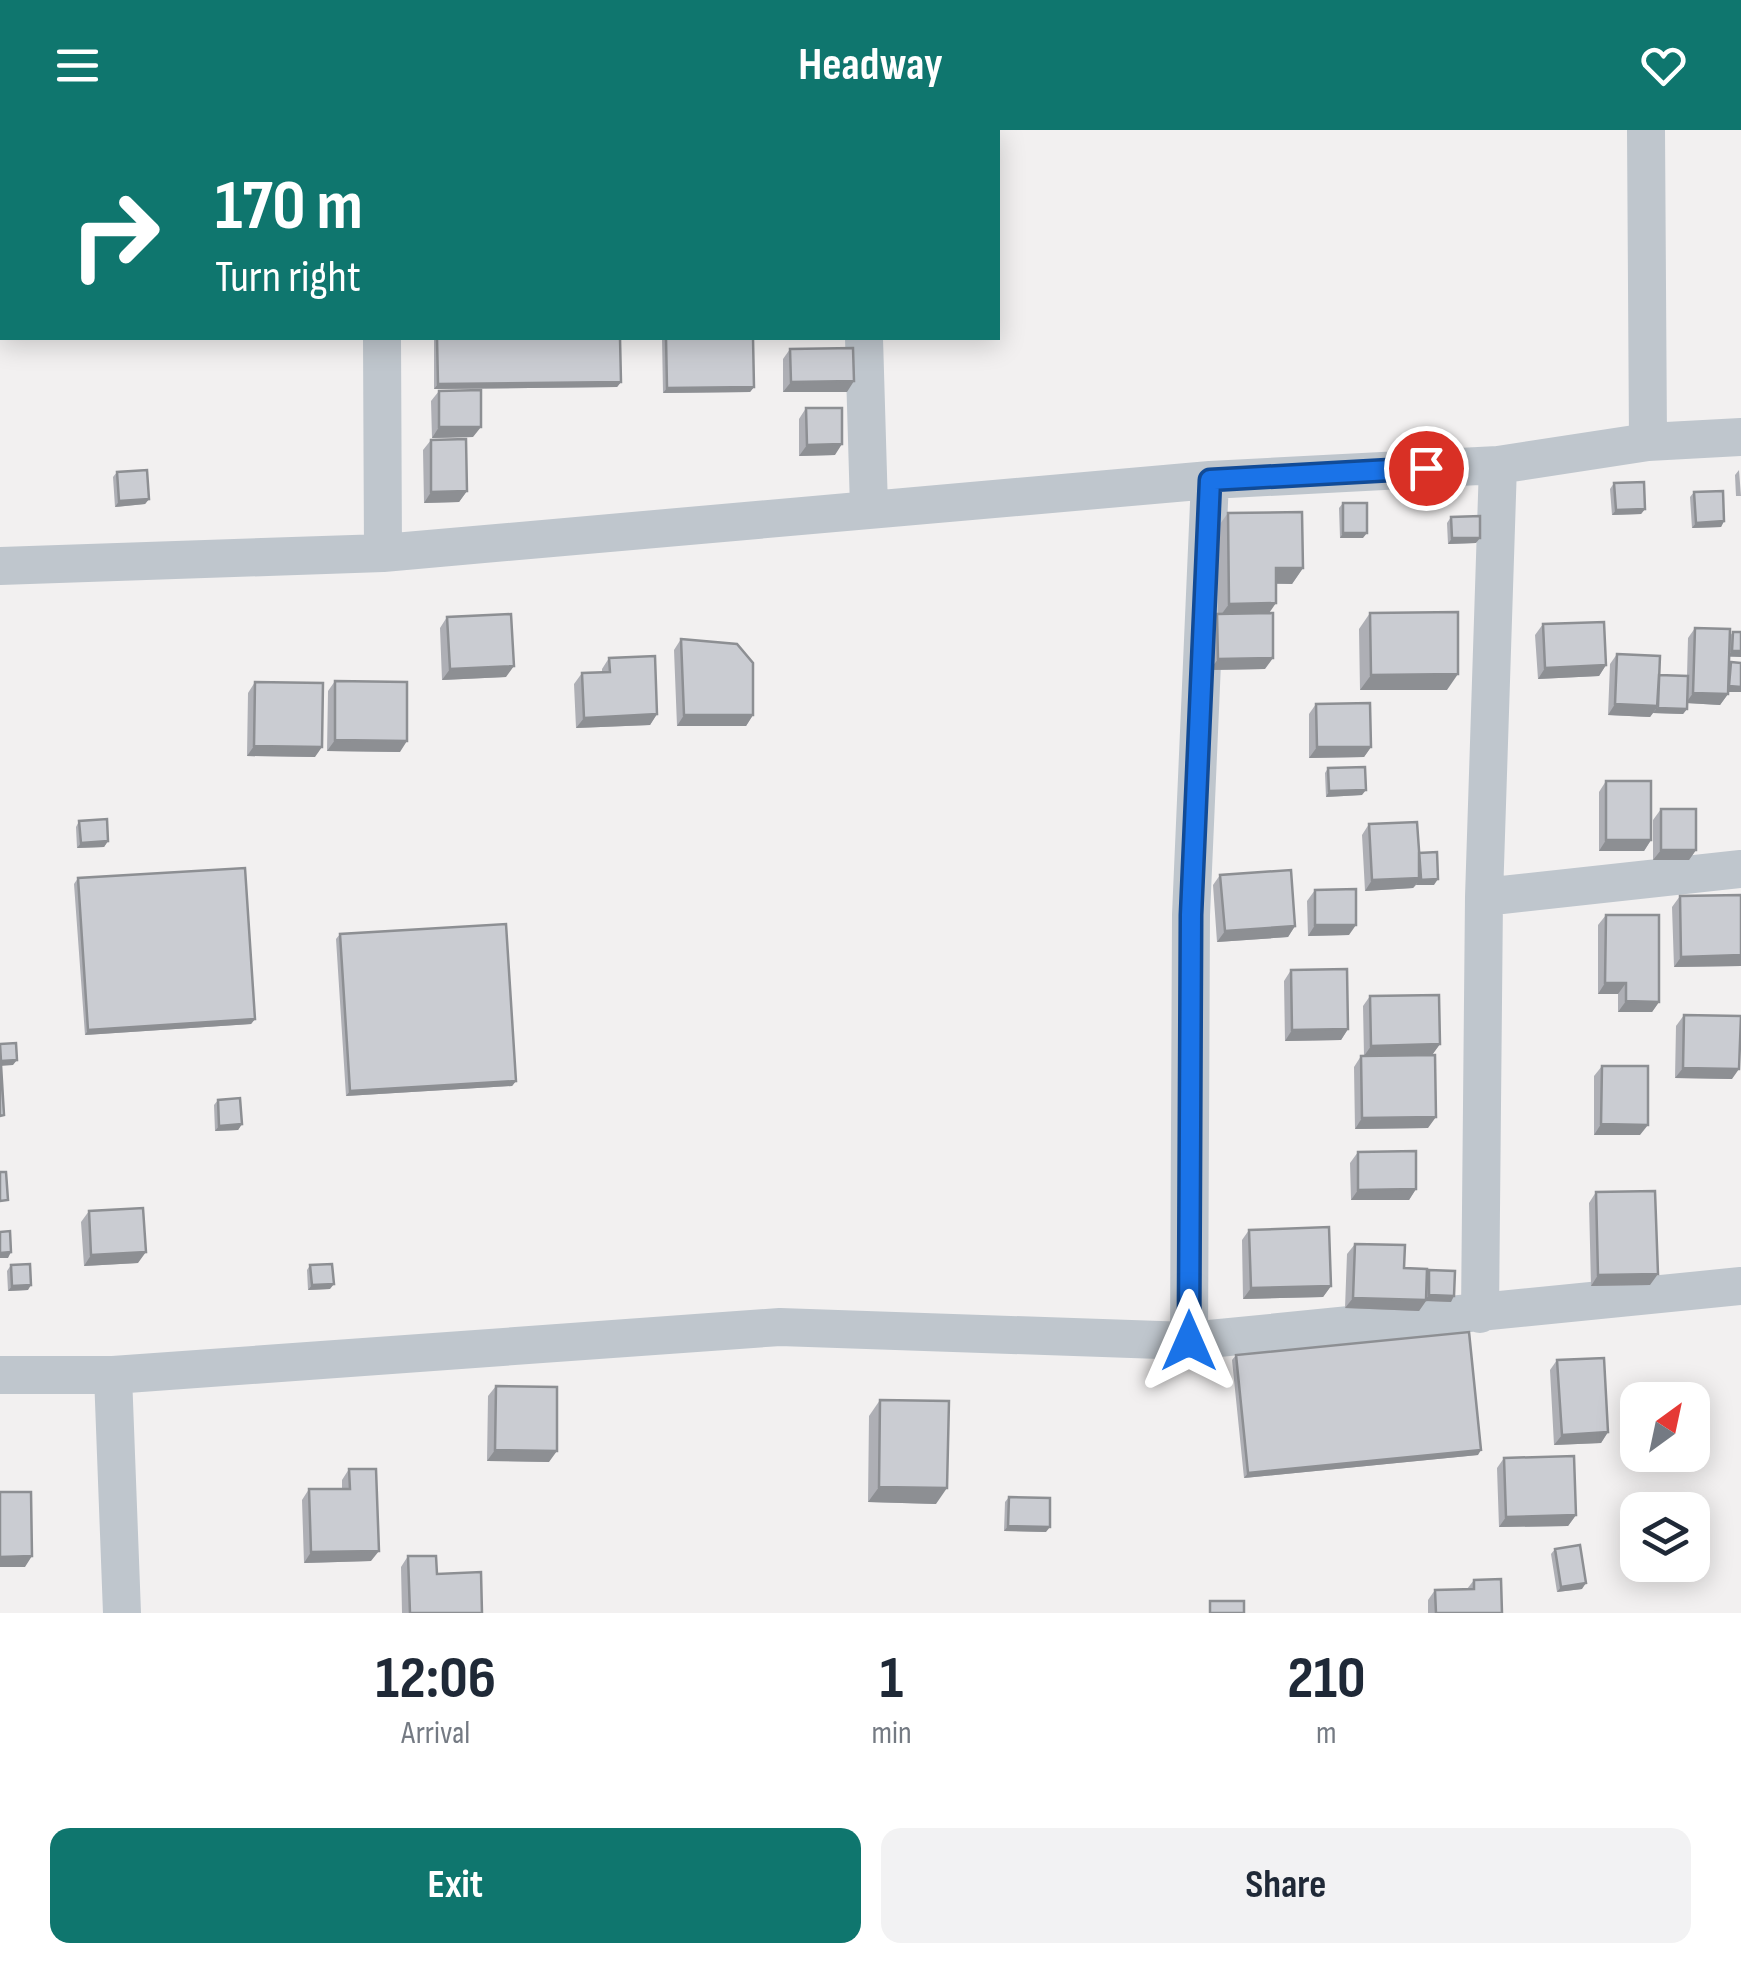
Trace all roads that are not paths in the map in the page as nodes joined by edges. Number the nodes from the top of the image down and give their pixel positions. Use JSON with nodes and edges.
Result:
{"nodes":[{"id":1,"x":1646,"y":130,"type":"edge"},
{"id":2,"x":382,"y":340,"type":"edge"},
{"id":3,"x":864,"y":340,"type":"edge"},
{"id":4,"x":1741,"y":438,"type":"edge"},
{"id":5,"x":1648,"y":442,"type":"junction"},
{"id":6,"x":1498,"y":464,"type":"junction"},
{"id":7,"x":1210,"y":480,"type":"junction"},
{"id":8,"x":868,"y":508,"type":"junction"},
{"id":9,"x":384,"y":553,"type":"junction"},
{"id":10,"x":0,"y":566,"type":"edge"},
{"id":11,"x":1741,"y":869,"type":"edge"},
{"id":12,"x":1484,"y":897,"type":"junction"},
{"id":13,"x":1741,"y":1286,"type":"edge"},
{"id":14,"x":1480,"y":1314,"type":"junction"},
{"id":15,"x":1189,"y":1341,"type":"junction"},
{"id":16,"x":0,"y":1374,"type":"edge"},
{"id":17,"x":113,"y":1375,"type":"junction"},
{"id":18,"x":122,"y":1613,"type":"edge"}],
"edges":[{"from":1,"to":5,"type":"street"},
{"from":2,"to":9,"type":"street"},
{"from":3,"to":8,"type":"street"},
{"from":4,"to":5,"type":"street"},
{"from":5,"to":6,"type":"street"},
{"from":6,"to":7,"type":"street"},
{"from":6,"to":12,"type":"street"},
{"from":7,"to":8,"type":"street"},
{"from":7,"to":15,"type":"street"},
{"from":8,"to":9,"type":"street"},
{"from":9,"to":10,"type":"street"},
{"from":11,"to":12,"type":"street"},
{"from":12,"to":14,"type":"street"},
{"from":13,"to":14,"type":"street"},
{"from":14,"to":15,"type":"street"},
{"from":15,"to":17,"type":"street"},
{"from":16,"to":17,"type":"street"},
{"from":17,"to":18,"type":"street"}]}
